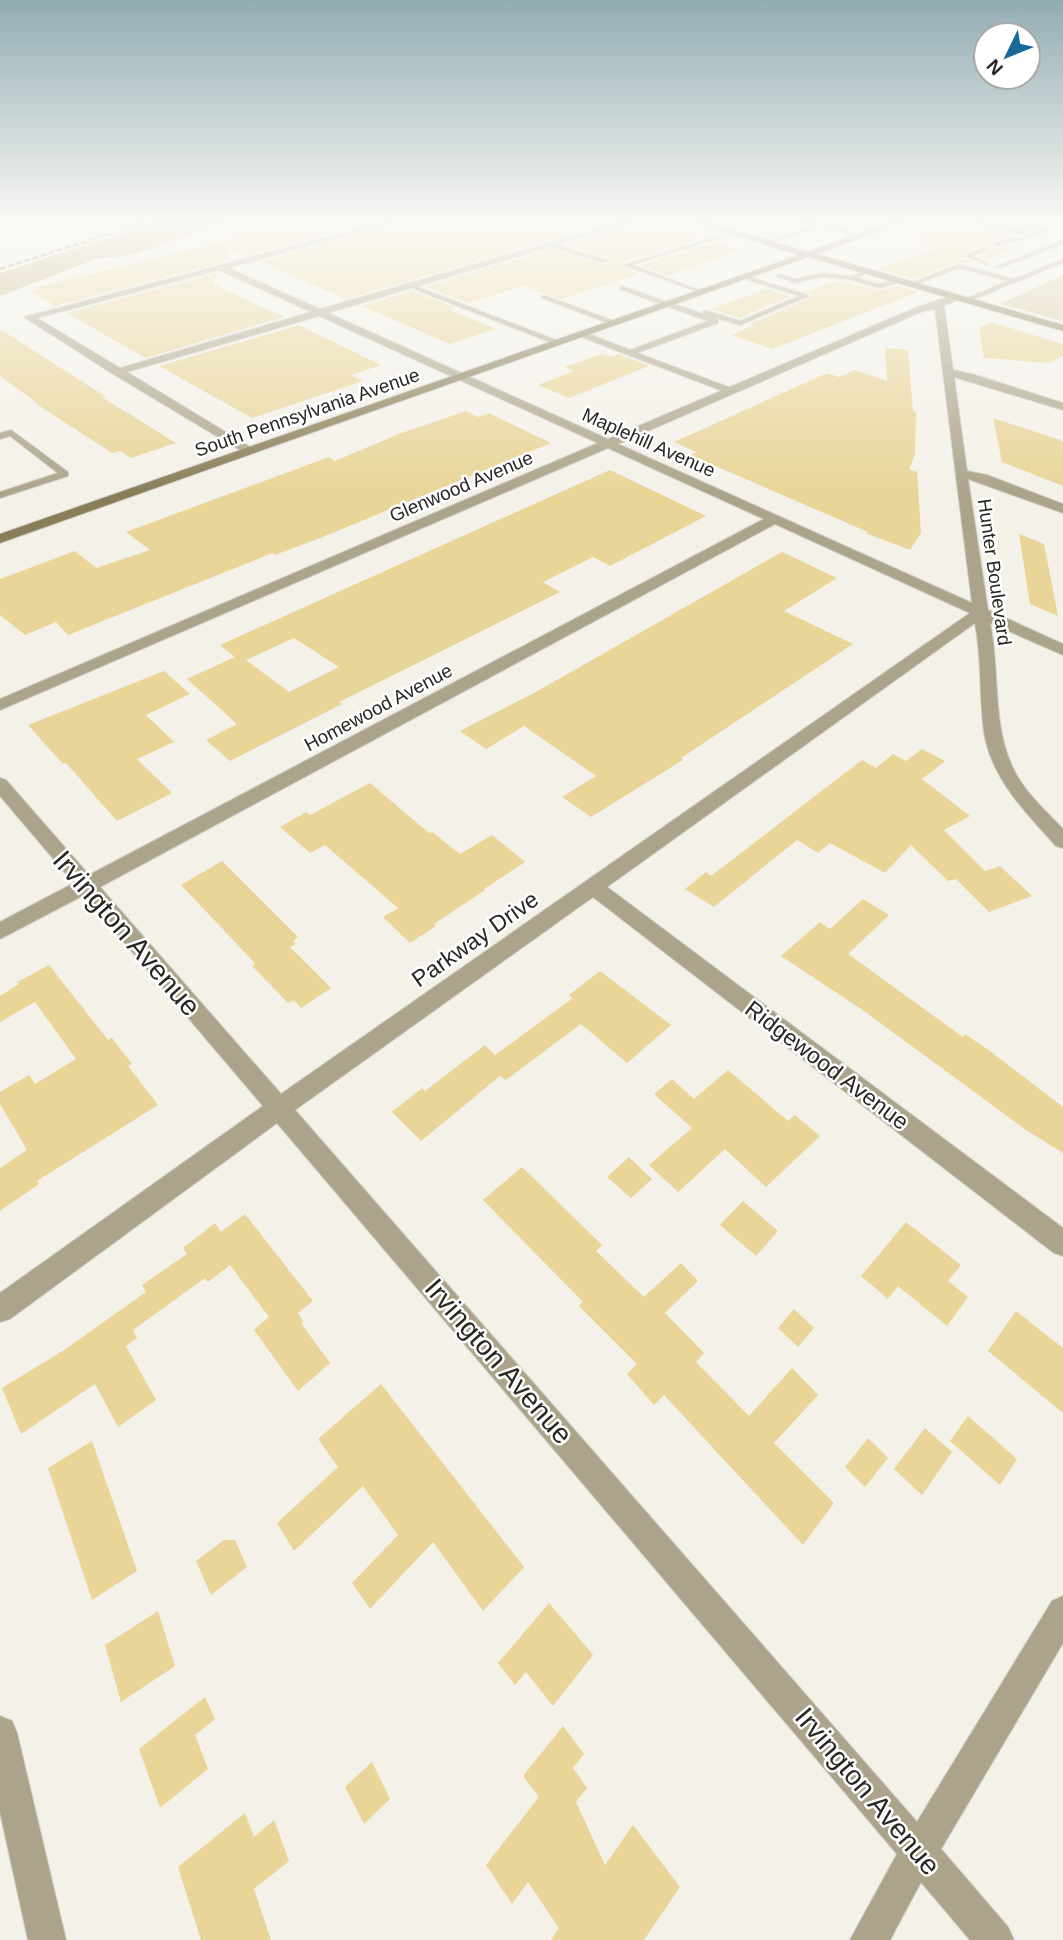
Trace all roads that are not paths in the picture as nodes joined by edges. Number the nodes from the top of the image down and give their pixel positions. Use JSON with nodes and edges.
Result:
{"nodes":[{"id":1,"x":50,"y":312,"type":"edge"},
{"id":2,"x":317,"y":312,"type":"edge"},
{"id":3,"x":325,"y":312,"type":"edge"},
{"id":4,"x":478,"y":312,"type":"edge"},
{"id":5,"x":584,"y":312,"type":"edge"},
{"id":6,"x":649,"y":312,"type":"edge"},
{"id":7,"x":693,"y":312,"type":"edge"},
{"id":8,"x":702,"y":312,"type":"edge"},
{"id":9,"x":768,"y":312,"type":"edge"},
{"id":10,"x":914,"y":312,"type":"edge"},
{"id":11,"x":940,"y":312,"type":"edge"},
{"id":12,"x":1007,"y":312,"type":"edge"},
{"id":13,"x":320,"y":313,"type":"junction"},
{"id":14,"x":616,"y":323,"type":"junction"},
{"id":15,"x":1063,"y":328,"type":"edge"},
{"id":16,"x":583,"y":335,"type":"junction"},
{"id":17,"x":560,"y":343,"type":"junction"},
{"id":18,"x":630,"y":353,"type":"junction"},
{"id":19,"x":117,"y":372,"type":"junction"},
{"id":20,"x":949,"y":373,"type":"junction"},
{"id":21,"x":461,"y":376,"type":"junction"},
{"id":22,"x":731,"y":391,"type":"junction"},
{"id":23,"x":1063,"y":407,"type":"edge"},
{"id":24,"x":0,"y":436,"type":"edge"},
{"id":25,"x":608,"y":444,"type":"junction"},
{"id":26,"x":248,"y":451,"type":"junction"},
{"id":27,"x":962,"y":474,"type":"junction"},
{"id":28,"x":0,"y":495,"type":"edge"},
{"id":29,"x":1063,"y":509,"type":"edge"},
{"id":30,"x":775,"y":519,"type":"junction"},
{"id":31,"x":0,"y":539,"type":"edge"},
{"id":32,"x":981,"y":612,"type":"junction"},
{"id":33,"x":1063,"y":650,"type":"edge"},
{"id":34,"x":0,"y":705,"type":"edge"},
{"id":35,"x":0,"y":784,"type":"edge"},
{"id":36,"x":1063,"y":841,"type":"edge"},
{"id":37,"x":87,"y":885,"type":"junction"},
{"id":38,"x":592,"y":886,"type":"junction"},
{"id":39,"x":0,"y":931,"type":"edge"},
{"id":40,"x":279,"y":1108,"type":"junction"},
{"id":41,"x":1063,"y":1244,"type":"edge"},
{"id":42,"x":0,"y":1309,"type":"edge"},
{"id":43,"x":1063,"y":1612,"type":"edge"},
{"id":44,"x":0,"y":1733,"type":"edge"},
{"id":45,"x":918,"y":1852,"type":"junction"},
{"id":46,"x":47,"y":1940,"type":"edge"},
{"id":47,"x":869,"y":1940,"type":"edge"},
{"id":48,"x":995,"y":1940,"type":"edge"}],
"edges":[{"from":1,"to":19,"type":"street"},
{"from":2,"to":13,"type":"street","name":"Maplehill Avenue"},
{"from":3,"to":13,"type":"street"},
{"from":4,"to":17,"type":"lane"},
{"from":5,"to":14,"type":"lane"},
{"from":6,"to":14,"type":"main road","name":"South Pennsylvania Avenue"},
{"from":7,"to":18,"type":"lane"},
{"from":8,"to":9,"type":"lane"},
{"from":10,"to":22,"type":"street","name":"Glenwood Avenue"},
{"from":11,"to":20,"type":"street","name":"Hunter Boulevard"},
{"from":12,"to":15,"type":"main road"},
{"from":13,"to":19,"type":"street"},
{"from":13,"to":21,"type":"street","name":"Maplehill Avenue"},
{"from":14,"to":16,"type":"main road","name":"South Pennsylvania Avenue"},
{"from":16,"to":17,"type":"main road","name":"South Pennsylvania Avenue"},
{"from":16,"to":18,"type":"lane"},
{"from":17,"to":21,"type":"main road","name":"South Pennsylvania Avenue"},
{"from":18,"to":22,"type":"lane"},
{"from":19,"to":26,"type":"street"},
{"from":20,"to":23,"type":"street"},
{"from":20,"to":27,"type":"street","name":"Hunter Boulevard"},
{"from":21,"to":25,"type":"street","name":"Maplehill Avenue"},
{"from":21,"to":26,"type":"main road","name":"South Pennsylvania Avenue"},
{"from":22,"to":25,"type":"street","name":"Glenwood Avenue"},
{"from":24,"to":28,"type":"lane"},
{"from":25,"to":30,"type":"street","name":"Maplehill Avenue"},
{"from":25,"to":34,"type":"street","name":"Glenwood Avenue"},
{"from":26,"to":31,"type":"main road","name":"South Pennsylvania Avenue"},
{"from":27,"to":29,"type":"street"},
{"from":27,"to":32,"type":"street","name":"Hunter Boulevard"},
{"from":30,"to":32,"type":"street","name":"Maplehill Avenue"},
{"from":30,"to":37,"type":"street","name":"Homewood Avenue"},
{"from":32,"to":33,"type":"street","name":"Maplehill Avenue"},
{"from":32,"to":36,"type":"street","name":"Hunter Boulevard"},
{"from":32,"to":38,"type":"street","name":"Parkway Drive"},
{"from":35,"to":37,"type":"street","name":"Irvington Avenue"},
{"from":37,"to":39,"type":"street","name":"Homewood Avenue"},
{"from":37,"to":40,"type":"street","name":"Irvington Avenue"},
{"from":38,"to":40,"type":"street","name":"Parkway Drive"},
{"from":38,"to":41,"type":"street","name":"Ridgewood Avenue"},
{"from":40,"to":42,"type":"street","name":"Parkway Drive"},
{"from":40,"to":45,"type":"street","name":"Irvington Avenue"},
{"from":43,"to":45,"type":"street"},
{"from":44,"to":46,"type":"street"},
{"from":45,"to":47,"type":"street"},
{"from":45,"to":48,"type":"street","name":"Irvington Avenue"}]}
